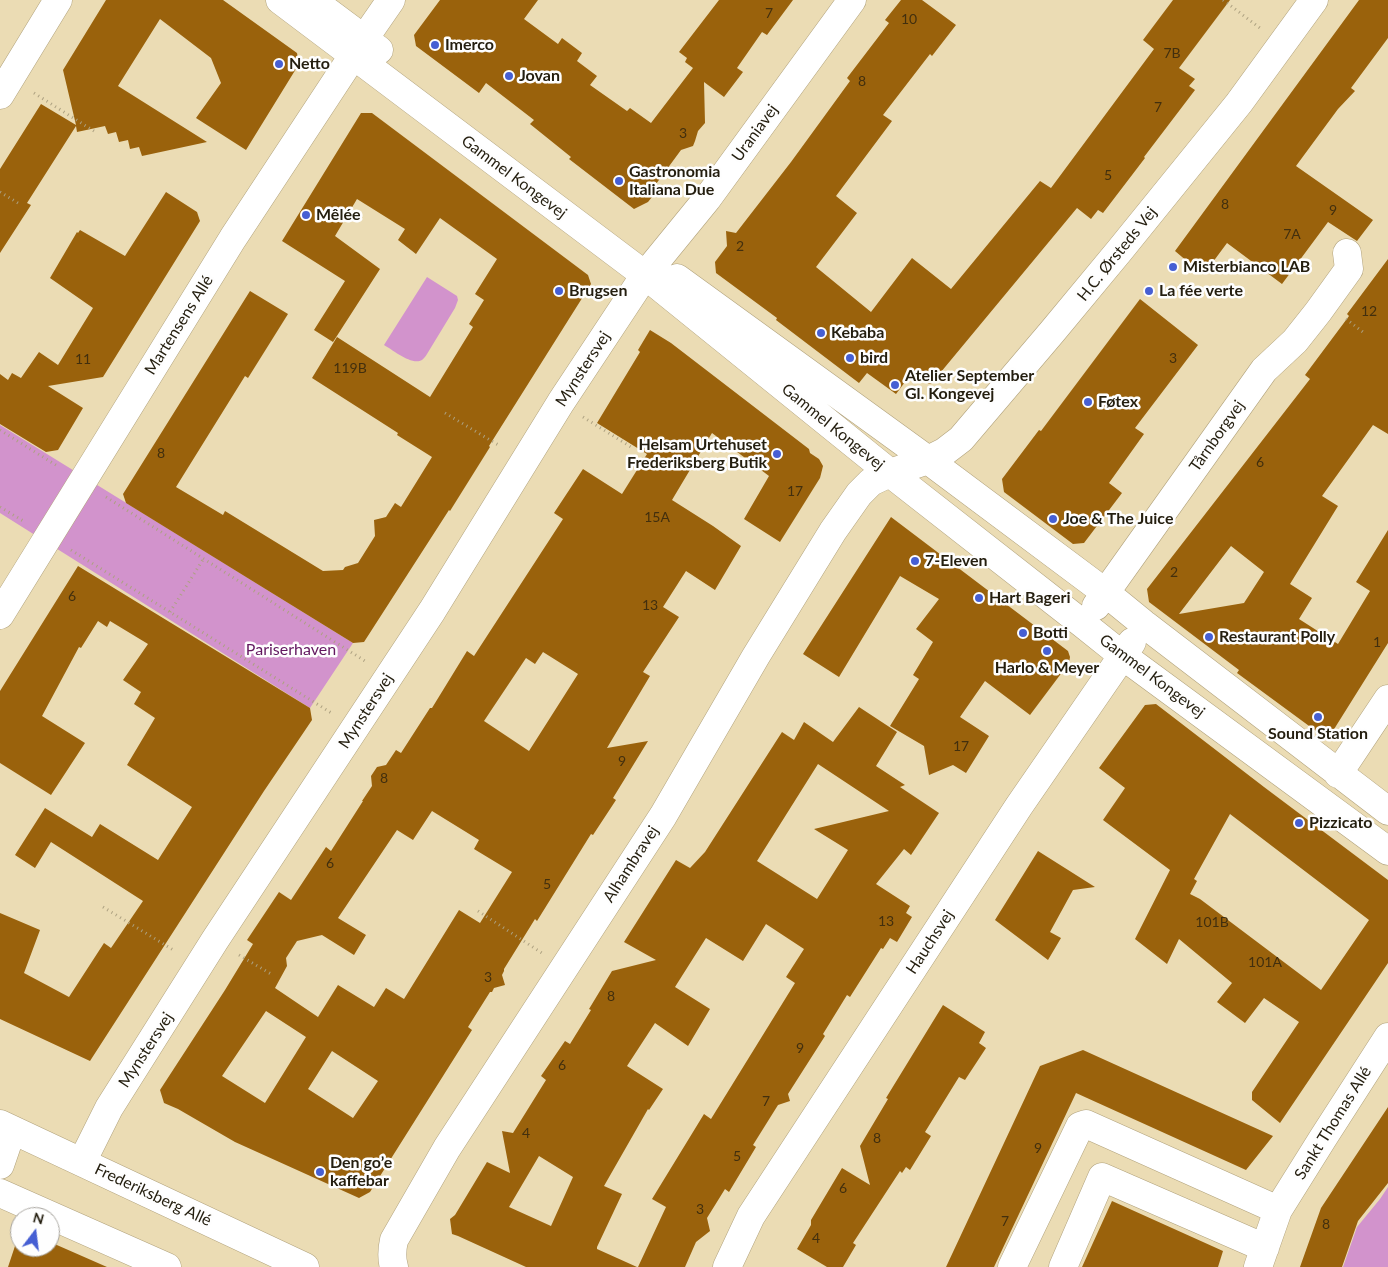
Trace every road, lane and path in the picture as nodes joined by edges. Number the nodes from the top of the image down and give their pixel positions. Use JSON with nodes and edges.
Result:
{"nodes":[{"id":1,"x":58,"y":0,"type":"edge"},
{"id":2,"x":280,"y":0,"type":"edge"},
{"id":3,"x":312,"y":0,"type":"edge"},
{"id":4,"x":391,"y":0,"type":"edge"},
{"id":5,"x":852,"y":0,"type":"edge"},
{"id":6,"x":1223,"y":0,"type":"edge"},
{"id":7,"x":1314,"y":0,"type":"edge"},
{"id":8,"x":1281,"y":44,"type":"junction"},
{"id":9,"x":359,"y":47,"type":"junction"},
{"id":10,"x":6,"y":86,"type":"edge"},
{"id":11,"x":97,"y":132,"type":"dead end"},
{"id":12,"x":0,"y":192,"type":"edge"},
{"id":13,"x":18,"y":203,"type":"dead end"},
{"id":14,"x":1347,"y":253,"type":"dead end"},
{"id":15,"x":650,"y":269,"type":"junction"},
{"id":16,"x":561,"y":402,"type":"junction"},
{"id":17,"x":445,"y":413,"type":"dead end"},
{"id":18,"x":0,"y":430,"type":"edge"},
{"id":19,"x":631,"y":447,"type":"dead end"},
{"id":20,"x":928,"y":460,"type":"junction"},
{"id":21,"x":524,"y":461,"type":"junction"},
{"id":22,"x":890,"y":473,"type":"junction"},
{"id":23,"x":82,"y":482,"type":"junction"},
{"id":24,"x":0,"y":507,"type":"edge"},
{"id":25,"x":48,"y":536,"type":"junction"},
{"id":26,"x":204,"y":558,"type":"junction"},
{"id":27,"x":1106,"y":593,"type":"junction"},
{"id":28,"x":170,"y":612,"type":"junction"},
{"id":29,"x":0,"y":615,"type":"edge"},
{"id":30,"x":1083,"y":624,"type":"junction"},
{"id":31,"x":1144,"y":624,"type":"junction"},
{"id":32,"x":1123,"y":656,"type":"junction"},
{"id":33,"x":389,"y":676,"type":"junction"},
{"id":34,"x":1388,"y":699,"type":"edge"},
{"id":35,"x":355,"y":728,"type":"junction"},
{"id":36,"x":1338,"y":774,"type":"junction"},
{"id":37,"x":1388,"y":811,"type":"edge"},
{"id":38,"x":1388,"y":851,"type":"edge"},
{"id":39,"x":103,"y":907,"type":"dead end"},
{"id":40,"x":478,"y":911,"type":"dead end"},
{"id":41,"x":215,"y":940,"type":"junction"},
{"id":42,"x":199,"y":966,"type":"junction"},
{"id":43,"x":564,"y":968,"type":"junction"},
{"id":44,"x":271,"y":974,"type":"dead end"},
{"id":45,"x":1388,"y":1037,"type":"edge"},
{"id":46,"x":6,"y":1127,"type":"edge"},
{"id":47,"x":1119,"y":1139,"type":"junction"},
{"id":48,"x":1064,"y":1160,"type":"junction"},
{"id":49,"x":82,"y":1162,"type":"junction"},
{"id":50,"x":0,"y":1165,"type":"edge"},
{"id":51,"x":1102,"y":1177,"type":"junction"},
{"id":52,"x":0,"y":1193,"type":"edge"},
{"id":53,"x":1278,"y":1210,"type":"junction"},
{"id":54,"x":1262,"y":1257,"type":"edge"},
{"id":55,"x":167,"y":1267,"type":"edge"},
{"id":56,"x":305,"y":1267,"type":"edge"},
{"id":57,"x":394,"y":1267,"type":"edge"},
{"id":58,"x":727,"y":1267,"type":"edge"},
{"id":59,"x":1012,"y":1267,"type":"edge"},
{"id":60,"x":1063,"y":1267,"type":"edge"}],
"edges":[{"from":1,"to":10,"type":"street"},
{"from":2,"to":9,"type":"street","name":"Gammel Kongevej"},
{"from":3,"to":9,"type":"street","name":"Gammel Kongevej"},
{"from":4,"to":9,"type":"street","name":"Martensens Allé"},
{"from":5,"to":15,"type":"street","name":"Uraniavej"},
{"from":6,"to":8,"type":"path"},
{"from":7,"to":8,"type":"street","name":"H.C. Ørsteds Vej"},
{"from":8,"to":20,"type":"street","name":"H.C. Ørsteds Vej"},
{"from":9,"to":15,"type":"street","name":"Gammel Kongevej"},
{"from":9,"to":23,"type":"street","name":"Martensens Allé"},
{"from":10,"to":11,"type":"path"},
{"from":12,"to":13,"type":"path"},
{"from":14,"to":27,"type":"street","name":"Tårnborgvej"},
{"from":15,"to":16,"type":"street","name":"Mynstersvej"},
{"from":15,"to":20,"type":"street","name":"Gammel Kongevej"},
{"from":15,"to":22,"type":"street","name":"Gammel Kongevej"},
{"from":16,"to":19,"type":"path"},
{"from":16,"to":21,"type":"street","name":"Mynstersvej"},
{"from":17,"to":21,"type":"path"},
{"from":18,"to":23,"type":"path"},
{"from":20,"to":22,"type":"street","name":"H.C. Ørsteds Vej"},
{"from":20,"to":27,"type":"street","name":"Gammel Kongevej"},
{"from":21,"to":33,"type":"street","name":"Mynstersvej"},
{"from":22,"to":30,"type":"street","name":"Gammel Kongevej"},
{"from":22,"to":43,"type":"street","name":"Alhambravej"},
{"from":23,"to":25,"type":"street","name":"Martensens Allé"},
{"from":23,"to":26,"type":"path"},
{"from":24,"to":25,"type":"path"},
{"from":25,"to":28,"type":"path"},
{"from":25,"to":29,"type":"street","name":"Martensens Allé"},
{"from":26,"to":28,"type":"path"},
{"from":26,"to":33,"type":"path"},
{"from":27,"to":30,"type":"street","name":"Tårnborgvej"},
{"from":27,"to":31,"type":"street","name":"Gammel Kongevej"},
{"from":28,"to":35,"type":"path"},
{"from":30,"to":32,"type":"street","name":"Gammel Kongevej"},
{"from":31,"to":32,"type":"street","name":"Hauchsvej"},
{"from":31,"to":36,"type":"street","name":"Gammel Kongevej"},
{"from":32,"to":38,"type":"street","name":"Gammel Kongevej"},
{"from":32,"to":58,"type":"street","name":"Hauchsvej"},
{"from":33,"to":35,"type":"street","name":"Mynstersvej"},
{"from":34,"to":36,"type":"street"},
{"from":35,"to":41,"type":"street","name":"Mynstersvej"},
{"from":36,"to":37,"type":"street","name":"Gammel Kongevej"},
{"from":39,"to":42,"type":"path"},
{"from":40,"to":43,"type":"path"},
{"from":41,"to":42,"type":"street","name":"Mynstersvej"},
{"from":41,"to":44,"type":"path"},
{"from":42,"to":49,"type":"street","name":"Mynstersvej"},
{"from":43,"to":57,"type":"street","name":"Alhambravej"},
{"from":45,"to":53,"type":"street","name":"Sankt Thomas Allé"},
{"from":46,"to":49,"type":"street","name":"Frederiksberg Allé"},
{"from":46,"to":50,"type":"street"},
{"from":47,"to":48,"type":"street"},
{"from":47,"to":51,"type":"street"},
{"from":47,"to":53,"type":"street"},
{"from":48,"to":51,"type":"street","name":"Sankt Thomas Allé"},
{"from":48,"to":59,"type":"street"},
{"from":49,"to":56,"type":"street","name":"Frederiksberg Allé"},
{"from":51,"to":54,"type":"street","name":"Sankt Thomas Allé"},
{"from":51,"to":60,"type":"street"},
{"from":52,"to":55,"type":"street"},
{"from":53,"to":54,"type":"street","name":"Sankt Thomas Allé"}]}
